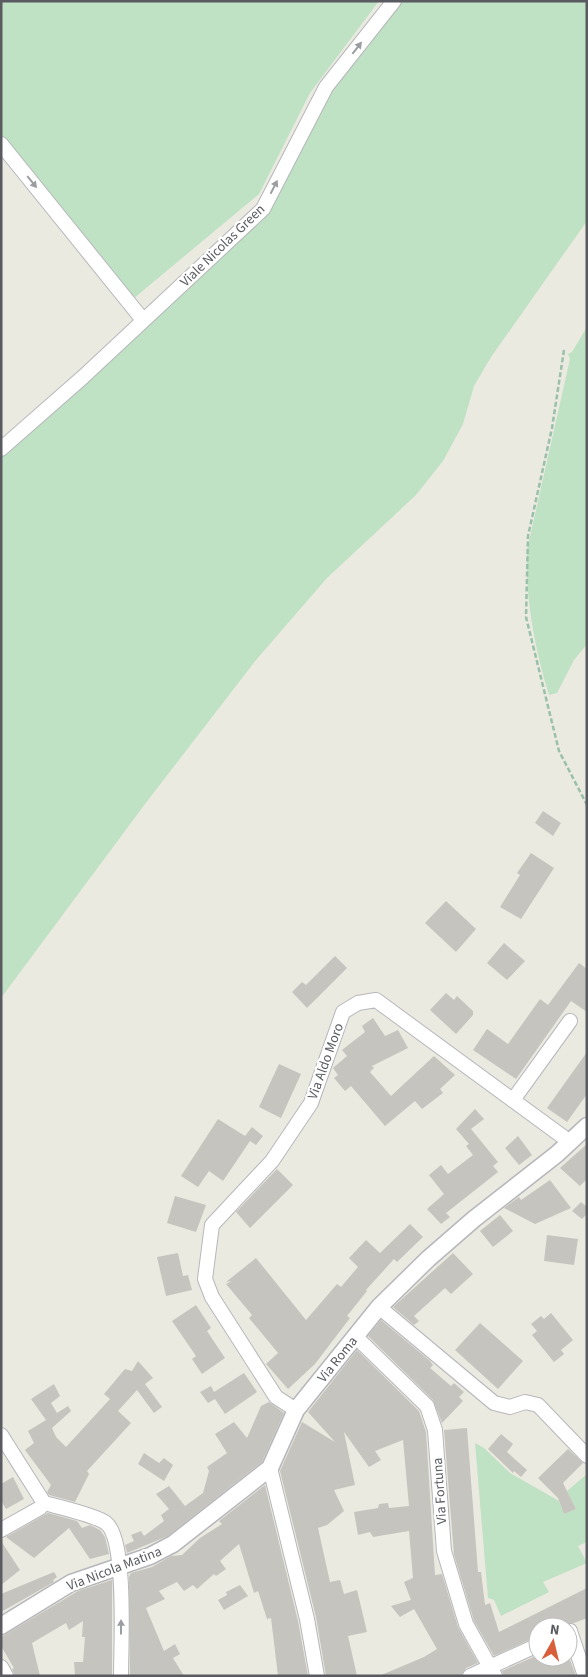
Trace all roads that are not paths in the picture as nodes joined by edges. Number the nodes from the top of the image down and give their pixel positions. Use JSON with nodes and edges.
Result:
{"nodes":[{"id":1,"x":394,"y":1,"type":"edge"},
{"id":2,"x":1,"y":144,"type":"edge"},
{"id":3,"x":143,"y":320,"type":"junction"},
{"id":4,"x":1,"y":448,"type":"edge"},
{"id":5,"x":570,"y":1021,"type":"dead end"},
{"id":6,"x":513,"y":1100,"type":"junction"},
{"id":7,"x":587,"y":1126,"type":"edge"},
{"id":8,"x":570,"y":1142,"type":"junction"},
{"id":9,"x":379,"y":1308,"type":"junction"},
{"id":10,"x":355,"y":1336,"type":"junction"},
{"id":11,"x":296,"y":1410,"type":"junction"},
{"id":12,"x":1,"y":1435,"type":"edge"},
{"id":13,"x":587,"y":1456,"type":"edge"},
{"id":14,"x":270,"y":1468,"type":"junction"},
{"id":15,"x":44,"y":1503,"type":"junction"},
{"id":16,"x":1,"y":1530,"type":"edge"},
{"id":17,"x":121,"y":1566,"type":"junction"},
{"id":18,"x":1,"y":1626,"type":"edge"},
{"id":19,"x":528,"y":1651,"type":"edge"},
{"id":20,"x":578,"y":1655,"type":"edge"},
{"id":21,"x":1,"y":1667,"type":"edge"},
{"id":22,"x":492,"y":1672,"type":"edge"},
{"id":23,"x":6,"y":1676,"type":"edge"},
{"id":24,"x":121,"y":1676,"type":"edge"},
{"id":25,"x":317,"y":1676,"type":"edge"},
{"id":26,"x":470,"y":1676,"type":"edge"},
{"id":27,"x":586,"y":1676,"type":"edge"}],
"edges":[{"from":3,"to":1,"type":"street","name":"Viale Nicolas Green","one_way":true},
{"from":2,"to":3,"type":"street","one_way":true},
{"from":3,"to":4,"type":"street","name":"Viale Nicolas Green"},
{"from":5,"to":6,"type":"street"},
{"from":6,"to":8,"type":"street","name":"Via Aldo Moro"},
{"from":6,"to":11,"type":"street","name":"Via Aldo Moro"},
{"from":7,"to":8,"type":"street","name":"Via Roma"},
{"from":8,"to":9,"type":"street","name":"Via Roma"},
{"from":9,"to":10,"type":"street","name":"Via Roma"},
{"from":9,"to":13,"type":"street"},
{"from":10,"to":11,"type":"street","name":"Via Roma"},
{"from":10,"to":22,"type":"street","name":"Via Fortuna"},
{"from":11,"to":14,"type":"street","name":"Via Roma"},
{"from":12,"to":15,"type":"street"},
{"from":14,"to":17,"type":"street","name":"Via Nicola Matina"},
{"from":14,"to":25,"type":"street"},
{"from":15,"to":16,"type":"street"},
{"from":15,"to":17,"type":"street"},
{"from":17,"to":18,"type":"street","name":"Via Nicola Matina"},
{"from":24,"to":17,"type":"street","one_way":true},
{"from":19,"to":22,"type":"street"},
{"from":20,"to":27,"type":"street"},
{"from":21,"to":23,"type":"street"},
{"from":22,"to":26,"type":"street"}]}
